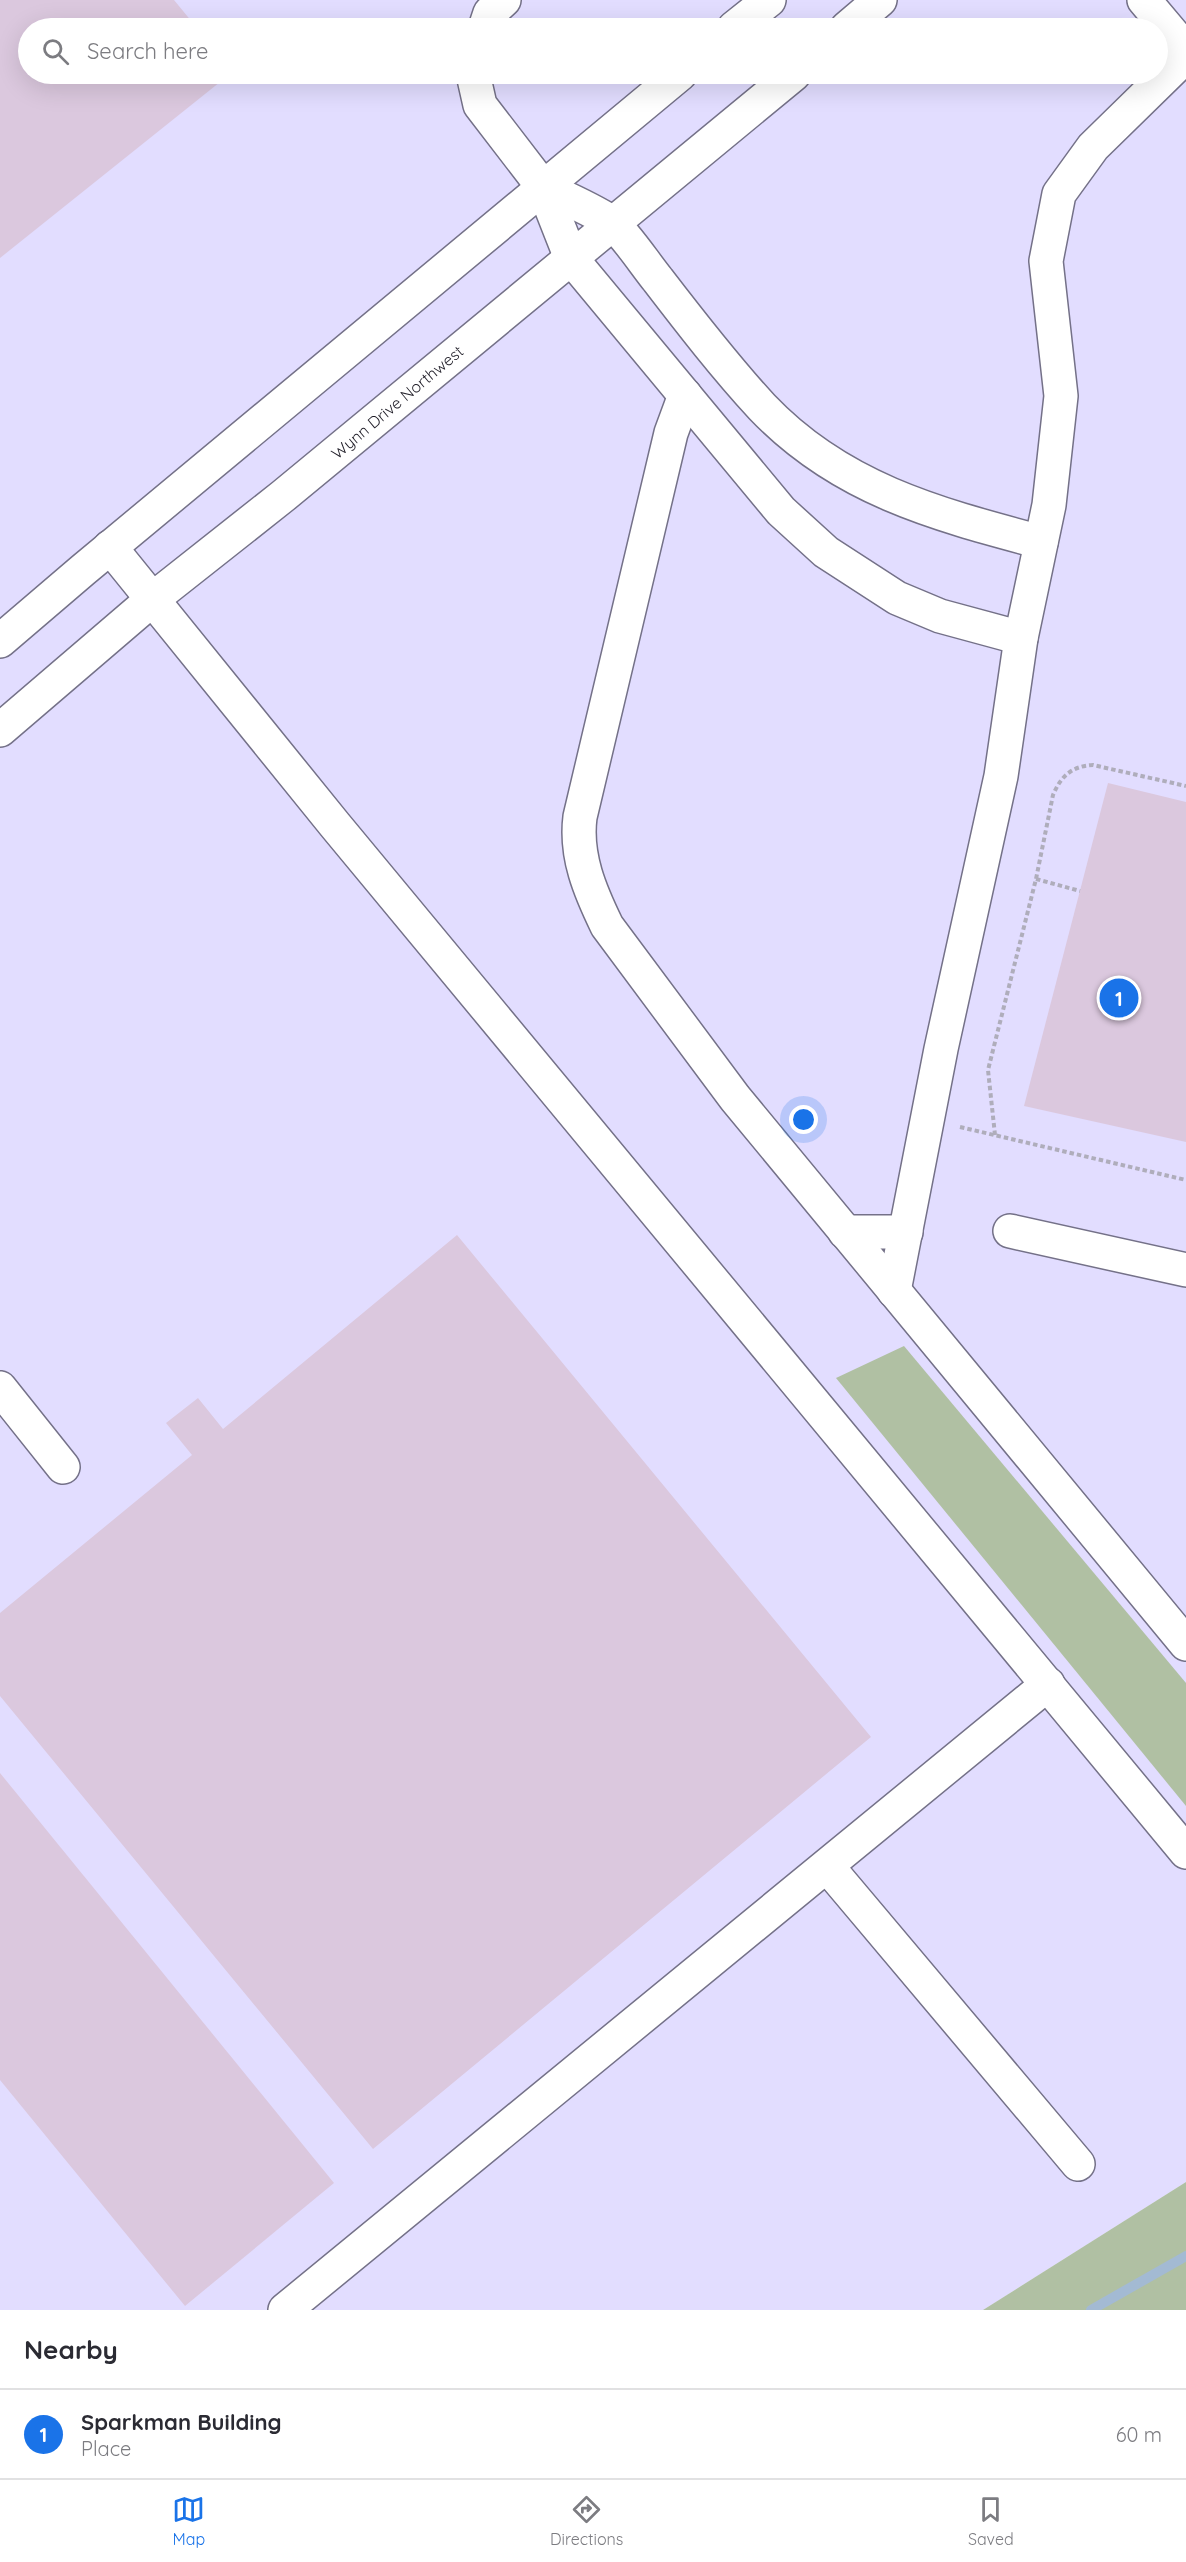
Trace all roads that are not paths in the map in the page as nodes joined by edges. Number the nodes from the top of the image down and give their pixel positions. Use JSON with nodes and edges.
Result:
{"nodes":[{"id":1,"x":504,"y":0,"type":"edge"},
{"id":2,"x":769,"y":0,"type":"edge"},
{"id":3,"x":880,"y":0,"type":"edge"},
{"id":4,"x":1144,"y":0,"type":"edge"},
{"id":5,"x":488,"y":18,"type":"edge"},
{"id":6,"x":746,"y":18,"type":"edge"},
{"id":7,"x":859,"y":18,"type":"edge"},
{"id":8,"x":1159,"y":18,"type":"edge"},
{"id":9,"x":1168,"y":29,"type":"edge"},
{"id":10,"x":1186,"y":50,"type":"edge"},
{"id":11,"x":1186,"y":56,"type":"edge"},
{"id":12,"x":1168,"y":74,"type":"edge"},
{"id":13,"x":475,"y":84,"type":"edge"},
{"id":14,"x":668,"y":84,"type":"edge"},
{"id":15,"x":782,"y":84,"type":"edge"},
{"id":16,"x":1157,"y":84,"type":"edge"},
{"id":17,"x":543,"y":187,"type":"junction"},
{"id":18,"x":612,"y":223,"type":"junction"},
{"id":19,"x":571,"y":258,"type":"junction"},
{"id":20,"x":685,"y":395,"type":"junction"},
{"id":21,"x":1041,"y":542,"type":"junction"},
{"id":22,"x":110,"y":547,"type":"junction"},
{"id":23,"x":154,"y":598,"type":"junction"},
{"id":24,"x":1021,"y":638,"type":"junction"},
{"id":25,"x":0,"y":641,"type":"edge"},
{"id":26,"x":0,"y":730,"type":"edge"},
{"id":27,"x":1010,"y":1230,"type":"dead end"},
{"id":28,"x":845,"y":1232,"type":"junction"},
{"id":29,"x":906,"y":1232,"type":"junction"},
{"id":30,"x":1186,"y":1270,"type":"edge"},
{"id":31,"x":894,"y":1291,"type":"junction"},
{"id":32,"x":0,"y":1388,"type":"edge"},
{"id":33,"x":63,"y":1467,"type":"dead end"},
{"id":34,"x":1186,"y":1644,"type":"edge"},
{"id":35,"x":1048,"y":1684,"type":"junction"},
{"id":36,"x":1186,"y":1852,"type":"edge"},
{"id":37,"x":827,"y":1866,"type":"junction"},
{"id":38,"x":1078,"y":2164,"type":"dead end"},
{"id":39,"x":285,"y":2310,"type":"edge"}],
"edges":[{"from":1,"to":5,"type":"street"},
{"from":2,"to":6,"type":"street"},
{"from":3,"to":7,"type":"street"},
{"from":4,"to":8,"type":"street"},
{"from":9,"to":10,"type":"street"},
{"from":11,"to":12,"type":"street"},
{"from":13,"to":17,"type":"street"},
{"from":14,"to":17,"type":"street"},
{"from":15,"to":18,"type":"street","name":"Wynn Drive Northwest"},
{"from":16,"to":21,"type":"street"},
{"from":17,"to":18,"type":"street"},
{"from":17,"to":19,"type":"street"},
{"from":17,"to":22,"type":"street"},
{"from":18,"to":19,"type":"street","name":"Wynn Drive Northwest"},
{"from":18,"to":21,"type":"street"},
{"from":19,"to":20,"type":"street"},
{"from":19,"to":23,"type":"street","name":"Wynn Drive Northwest"},
{"from":20,"to":24,"type":"street"},
{"from":20,"to":28,"type":"street"},
{"from":21,"to":24,"type":"street"},
{"from":22,"to":23,"type":"street"},
{"from":22,"to":25,"type":"street"},
{"from":23,"to":26,"type":"street","name":"Wynn Drive Northwest"},
{"from":23,"to":35,"type":"street"},
{"from":24,"to":29,"type":"street"},
{"from":27,"to":30,"type":"street"},
{"from":28,"to":29,"type":"street"},
{"from":28,"to":31,"type":"street"},
{"from":29,"to":31,"type":"street"},
{"from":31,"to":34,"type":"street"},
{"from":32,"to":33,"type":"street"},
{"from":35,"to":36,"type":"street"},
{"from":35,"to":37,"type":"street"},
{"from":37,"to":38,"type":"street"},
{"from":37,"to":39,"type":"street"}]}
